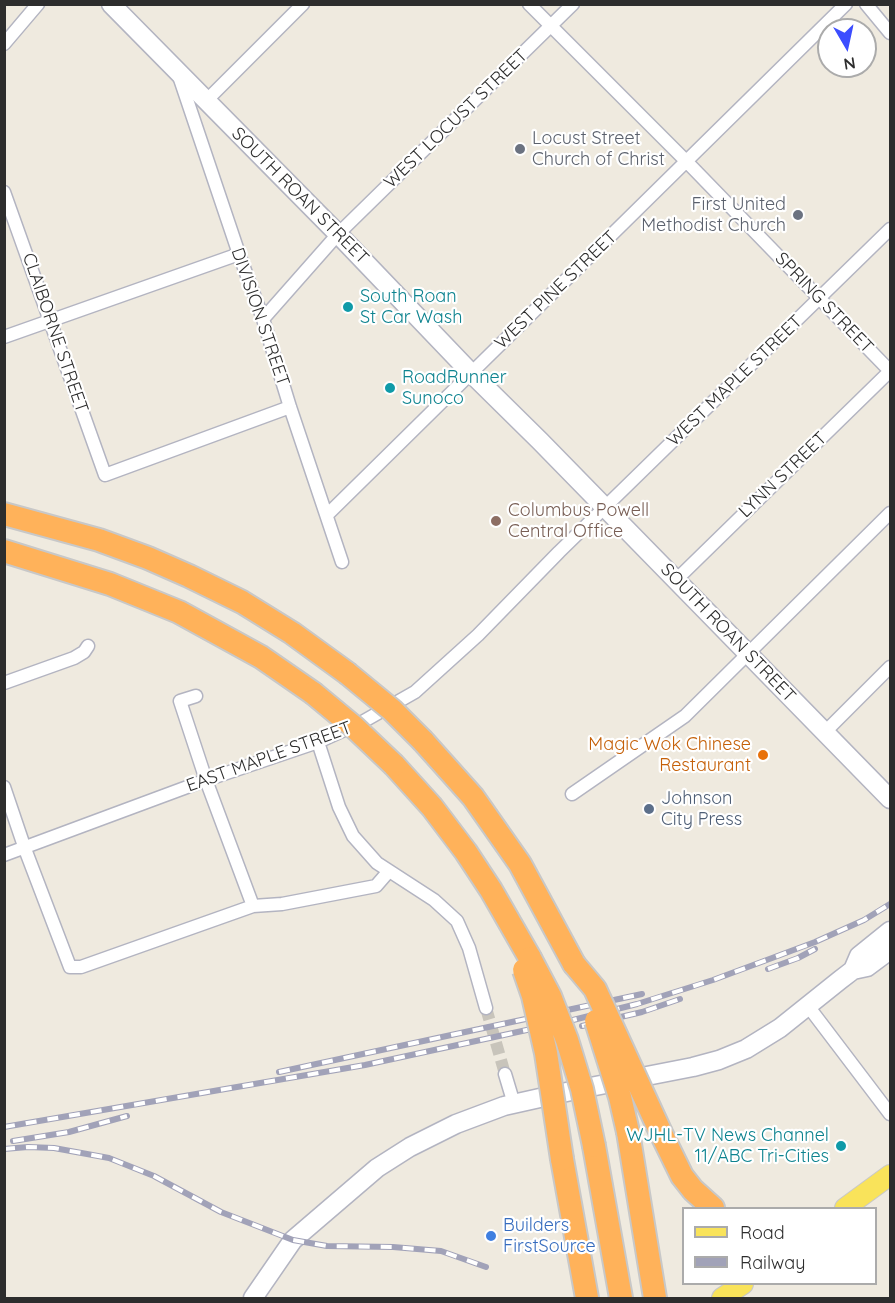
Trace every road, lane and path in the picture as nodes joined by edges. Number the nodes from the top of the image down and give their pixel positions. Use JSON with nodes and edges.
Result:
{"nodes":[{"id":1,"x":38,"y":4,"type":"edge"},
{"id":2,"x":111,"y":4,"type":"edge"},
{"id":3,"x":303,"y":4,"type":"edge"},
{"id":4,"x":529,"y":4,"type":"edge"},
{"id":5,"x":573,"y":4,"type":"edge"},
{"id":6,"x":846,"y":4,"type":"edge"},
{"id":7,"x":866,"y":4,"type":"edge"},
{"id":8,"x":551,"y":27,"type":"junction"},
{"id":9,"x":891,"y":33,"type":"edge"},
{"id":10,"x":4,"y":44,"type":"edge"},
{"id":11,"x":177,"y":72,"type":"junction"},
{"id":12,"x":206,"y":100,"type":"junction"},
{"id":13,"x":687,"y":162,"type":"junction"},
{"id":14,"x":4,"y":192,"type":"edge"},
{"id":15,"x":891,"y":229,"type":"edge"},
{"id":16,"x":338,"y":234,"type":"junction"},
{"id":17,"x":239,"y":254,"type":"junction"},
{"id":18,"x":819,"y":299,"type":"junction"},
{"id":19,"x":263,"y":319,"type":"junction"},
{"id":20,"x":51,"y":321,"type":"junction"},
{"id":21,"x":4,"y":337,"type":"edge"},
{"id":22,"x":890,"y":371,"type":"edge"},
{"id":23,"x":471,"y":373,"type":"junction"},
{"id":24,"x":290,"y":407,"type":"junction"},
{"id":25,"x":606,"y":507,"type":"junction"},
{"id":26,"x":891,"y":513,"type":"edge"},
{"id":27,"x":4,"y":514,"type":"edge"},
{"id":28,"x":327,"y":515,"type":"junction"},
{"id":29,"x":4,"y":551,"type":"edge"},
{"id":30,"x":342,"y":562,"type":"dead end"},
{"id":31,"x":676,"y":580,"type":"junction"},
{"id":32,"x":88,"y":646,"type":"dead end"},
{"id":33,"x":748,"y":654,"type":"junction"},
{"id":34,"x":891,"y":667,"type":"edge"},
{"id":35,"x":4,"y":683,"type":"edge"},
{"id":36,"x":196,"y":696,"type":"dead end"},
{"id":37,"x":825,"y":732,"type":"junction"},
{"id":38,"x":318,"y":742,"type":"junction"},
{"id":39,"x":206,"y":780,"type":"junction"},
{"id":40,"x":4,"y":787,"type":"edge"},
{"id":41,"x":572,"y":794,"type":"dead end"},
{"id":42,"x":891,"y":799,"type":"edge"},
{"id":43,"x":25,"y":849,"type":"junction"},
{"id":44,"x":4,"y":855,"type":"edge"},
{"id":45,"x":389,"y":871,"type":"junction"},
{"id":46,"x":253,"y":906,"type":"junction"},
{"id":47,"x":891,"y":931,"type":"edge"},
{"id":48,"x":891,"y":950,"type":"edge"},
{"id":49,"x":569,"y":955,"type":"junction"},
{"id":50,"x":527,"y":963,"type":"junction"},
{"id":51,"x":853,"y":970,"type":"junction"},
{"id":52,"x":808,"y":1006,"type":"junction"},
{"id":53,"x":486,"y":1008,"type":"tunnel mouth"},
{"id":54,"x":505,"y":1074,"type":"tunnel mouth"},
{"id":55,"x":514,"y":1104,"type":"junction"},
{"id":56,"x":891,"y":1114,"type":"edge"},
{"id":57,"x":891,"y":1174,"type":"edge"},
{"id":58,"x":711,"y":1207,"type":"edge"},
{"id":59,"x":848,"y":1207,"type":"edge"},
{"id":60,"x":742,"y":1285,"type":"edge"},
{"id":61,"x":253,"y":1299,"type":"edge"},
{"id":62,"x":586,"y":1299,"type":"edge"},
{"id":63,"x":621,"y":1299,"type":"edge"},
{"id":64,"x":655,"y":1299,"type":"edge"},
{"id":65,"x":722,"y":1299,"type":"edge"}],
"edges":[{"from":1,"to":10,"type":"street"},
{"from":2,"to":11,"type":"main road","name":"SOUTH ROAN STREET"},
{"from":3,"to":12,"type":"street"},
{"from":4,"to":8,"type":"street","name":"SPRING STREET"},
{"from":5,"to":8,"type":"street","name":"WEST LOCUST STREET"},
{"from":6,"to":13,"type":"street","name":"WEST PINE STREET"},
{"from":7,"to":9,"type":"street"},
{"from":8,"to":13,"type":"street","name":"SPRING STREET"},
{"from":8,"to":16,"type":"street","name":"WEST LOCUST STREET"},
{"from":11,"to":12,"type":"main road","name":"SOUTH ROAN STREET"},
{"from":11,"to":17,"type":"street","name":"DIVISION STREET"},
{"from":12,"to":16,"type":"main road","name":"SOUTH ROAN STREET"},
{"from":13,"to":18,"type":"street","name":"SPRING STREET"},
{"from":13,"to":23,"type":"street","name":"WEST PINE STREET"},
{"from":14,"to":20,"type":"street","name":"CLAIBORNE STREET"},
{"from":15,"to":18,"type":"street","name":"WEST MAPLE STREET"},
{"from":16,"to":19,"type":"street","name":"WEST LOCUST STREET"},
{"from":16,"to":23,"type":"main road","name":"SOUTH ROAN STREET"},
{"from":17,"to":19,"type":"street","name":"DIVISION STREET"},
{"from":17,"to":20,"type":"street"},
{"from":18,"to":22,"type":"street","name":"SPRING STREET"},
{"from":18,"to":25,"type":"street","name":"WEST MAPLE STREET"},
{"from":19,"to":24,"type":"street","name":"DIVISION STREET"},
{"from":20,"to":21,"type":"street"},
{"from":20,"to":24,"type":"street","name":"CLAIBORNE STREET"},
{"from":22,"to":31,"type":"street","name":"LYNN STREET"},
{"from":23,"to":25,"type":"main road","name":"SOUTH ROAN STREET"},
{"from":23,"to":28,"type":"street","name":"WEST PINE STREET"},
{"from":24,"to":28,"type":"street","name":"DIVISION STREET"},
{"from":25,"to":31,"type":"main road","name":"SOUTH ROAN STREET"},
{"from":25,"to":38,"type":"street","name":"EAST MAPLE STREET"},
{"from":26,"to":33,"type":"street"},
{"from":27,"to":49,"type":"highway","bridge":true},
{"from":28,"to":30,"type":"street","name":"DIVISION STREET"},
{"from":29,"to":50,"type":"highway","bridge":true},
{"from":31,"to":33,"type":"main road","name":"SOUTH ROAN STREET"},
{"from":32,"to":35,"type":"street"},
{"from":33,"to":37,"type":"main road","name":"SOUTH ROAN STREET"},
{"from":33,"to":41,"type":"street"},
{"from":34,"to":37,"type":"street"},
{"from":36,"to":39,"type":"street"},
{"from":37,"to":42,"type":"main road","name":"SOUTH ROAN STREET"},
{"from":38,"to":39,"type":"street","name":"EAST MAPLE STREET"},
{"from":38,"to":45,"type":"street"},
{"from":39,"to":43,"type":"street","name":"EAST MAPLE STREET"},
{"from":39,"to":46,"type":"street"},
{"from":40,"to":43,"type":"street"},
{"from":43,"to":44,"type":"street","name":"EAST MAPLE STREET"},
{"from":43,"to":46,"type":"street"},
{"from":45,"to":46,"type":"street"},
{"from":45,"to":53,"type":"street"},
{"from":47,"to":51,"type":"main road"},
{"from":48,"to":51,"type":"main road"},
{"from":49,"to":58,"type":"highway","bridge":true},
{"from":49,"to":64,"type":"highway","bridge":true},
{"from":50,"to":62,"type":"highway","bridge":true},
{"from":50,"to":63,"type":"highway","bridge":true},
{"from":51,"to":52,"type":"main road"},
{"from":52,"to":55,"type":"main road"},
{"from":52,"to":56,"type":"street"},
{"from":54,"to":55,"type":"street"},
{"from":55,"to":61,"type":"main road"},
{"from":57,"to":59,"type":"main road"},
{"from":60,"to":65,"type":"main road"}]}
